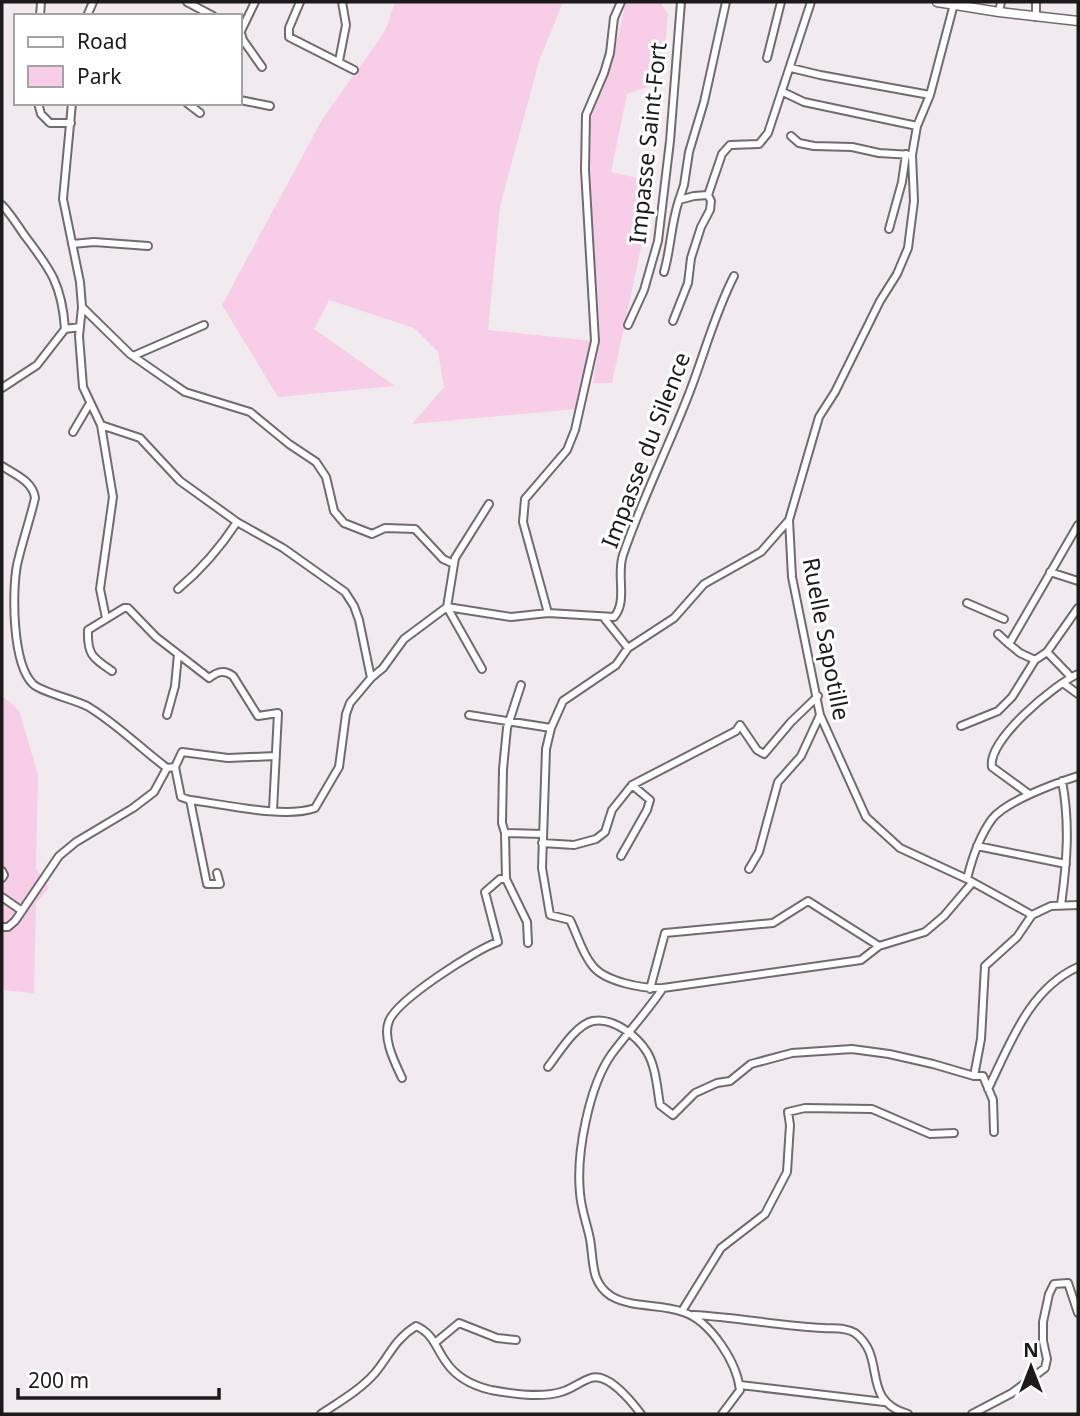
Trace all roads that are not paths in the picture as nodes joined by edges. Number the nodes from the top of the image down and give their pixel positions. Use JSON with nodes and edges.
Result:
{"nodes":[{"id":1,"x":187,"y":2,"type":"edge"},
{"id":2,"x":255,"y":2,"type":"edge"},
{"id":3,"x":300,"y":2,"type":"edge"},
{"id":4,"x":342,"y":2,"type":"edge"},
{"id":5,"x":621,"y":2,"type":"edge"},
{"id":6,"x":681,"y":2,"type":"edge"},
{"id":7,"x":726,"y":2,"type":"edge"},
{"id":8,"x":781,"y":2,"type":"edge"},
{"id":9,"x":811,"y":2,"type":"edge"},
{"id":10,"x":937,"y":2,"type":"edge"},
{"id":11,"x":1001,"y":2,"type":"edge"},
{"id":12,"x":1036,"y":2,"type":"edge"},
{"id":13,"x":954,"y":4,"type":"junction"},
{"id":14,"x":196,"y":6,"type":"junction"},
{"id":15,"x":999,"y":12,"type":"junction"},
{"id":16,"x":191,"y":14,"type":"edge"},
{"id":17,"x":210,"y":14,"type":"edge"},
{"id":18,"x":1036,"y":17,"type":"junction"},
{"id":19,"x":1078,"y":21,"type":"edge"},
{"id":20,"x":242,"y":26,"type":"edge"},
{"id":21,"x":242,"y":37,"type":"edge"},
{"id":22,"x":767,"y":58,"type":"dead end"},
{"id":23,"x":339,"y":61,"type":"junction"},
{"id":24,"x":262,"y":67,"type":"dead end"},
{"id":25,"x":791,"y":68,"type":"junction"},
{"id":26,"x":354,"y":70,"type":"dead end"},
{"id":27,"x":783,"y":92,"type":"junction"},
{"id":28,"x":930,"y":95,"type":"junction"},
{"id":29,"x":242,"y":100,"type":"edge"},
{"id":30,"x":39,"y":105,"type":"edge"},
{"id":31,"x":72,"y":105,"type":"edge"},
{"id":32,"x":190,"y":105,"type":"edge"},
{"id":33,"x":270,"y":106,"type":"dead end"},
{"id":34,"x":200,"y":113,"type":"dead end"},
{"id":35,"x":71,"y":123,"type":"junction"},
{"id":36,"x":917,"y":126,"type":"junction"},
{"id":37,"x":791,"y":136,"type":"dead end"},
{"id":38,"x":909,"y":155,"type":"junction"},
{"id":39,"x":708,"y":195,"type":"junction"},
{"id":40,"x":679,"y":200,"type":"junction"},
{"id":41,"x":2,"y":205,"type":"edge"},
{"id":42,"x":889,"y":229,"type":"dead end"},
{"id":43,"x":72,"y":244,"type":"junction"},
{"id":44,"x":148,"y":246,"type":"dead end"},
{"id":45,"x":664,"y":272,"type":"dead end"},
{"id":46,"x":734,"y":276,"type":"dead end"},
{"id":47,"x":82,"y":307,"type":"junction"},
{"id":48,"x":673,"y":321,"type":"dead end"},
{"id":49,"x":204,"y":325,"type":"dead end"},
{"id":50,"x":628,"y":326,"type":"dead end"},
{"id":51,"x":80,"y":327,"type":"junction"},
{"id":52,"x":65,"y":329,"type":"junction"},
{"id":53,"x":133,"y":356,"type":"junction"},
{"id":54,"x":2,"y":388,"type":"edge"},
{"id":55,"x":90,"y":404,"type":"junction"},
{"id":56,"x":101,"y":425,"type":"junction"},
{"id":57,"x":73,"y":432,"type":"dead end"},
{"id":58,"x":2,"y":466,"type":"edge"},
{"id":59,"x":489,"y":504,"type":"dead end"},
{"id":60,"x":789,"y":520,"type":"junction"},
{"id":61,"x":237,"y":522,"type":"junction"},
{"id":62,"x":1078,"y":526,"type":"edge"},
{"id":63,"x":454,"y":564,"type":"junction"},
{"id":64,"x":1050,"y":572,"type":"junction"},
{"id":65,"x":1078,"y":581,"type":"edge"},
{"id":66,"x":178,"y":589,"type":"dead end"},
{"id":67,"x":967,"y":603,"type":"dead end"},
{"id":68,"x":447,"y":607,"type":"junction"},
{"id":69,"x":1078,"y":608,"type":"edge"},
{"id":70,"x":548,"y":613,"type":"junction"},
{"id":71,"x":106,"y":618,"type":"junction"},
{"id":72,"x":604,"y":618,"type":"junction"},
{"id":73,"x":1004,"y":619,"type":"dead end"},
{"id":74,"x":998,"y":634,"type":"dead end"},
{"id":75,"x":1009,"y":644,"type":"junction"},
{"id":76,"x":628,"y":648,"type":"junction"},
{"id":77,"x":1047,"y":652,"type":"junction"},
{"id":78,"x":178,"y":653,"type":"junction"},
{"id":79,"x":1035,"y":660,"type":"junction"},
{"id":80,"x":482,"y":669,"type":"dead end"},
{"id":81,"x":112,"y":671,"type":"dead end"},
{"id":82,"x":1078,"y":674,"type":"edge"},
{"id":83,"x":1071,"y":677,"type":"junction"},
{"id":84,"x":371,"y":678,"type":"junction"},
{"id":85,"x":1063,"y":683,"type":"junction"},
{"id":86,"x":521,"y":685,"type":"dead end"},
{"id":87,"x":1078,"y":694,"type":"edge"},
{"id":88,"x":818,"y":696,"type":"junction"},
{"id":89,"x":167,"y":715,"type":"dead end"},
{"id":90,"x":469,"y":715,"type":"dead end"},
{"id":91,"x":820,"y":715,"type":"junction"},
{"id":92,"x":510,"y":720,"type":"junction"},
{"id":93,"x":961,"y":726,"type":"dead end"},
{"id":94,"x":551,"y":728,"type":"junction"},
{"id":95,"x":275,"y":756,"type":"junction"},
{"id":96,"x":176,"y":767,"type":"junction"},
{"id":97,"x":167,"y":768,"type":"junction"},
{"id":98,"x":1078,"y":776,"type":"edge"},
{"id":99,"x":1062,"y":781,"type":"junction"},
{"id":100,"x":632,"y":785,"type":"junction"},
{"id":101,"x":1029,"y":794,"type":"junction"},
{"id":102,"x":190,"y":800,"type":"junction"},
{"id":103,"x":274,"y":810,"type":"junction"},
{"id":104,"x":505,"y":833,"type":"junction"},
{"id":105,"x":542,"y":834,"type":"junction"},
{"id":106,"x":542,"y":843,"type":"junction"},
{"id":107,"x":977,"y":846,"type":"junction"},
{"id":108,"x":621,"y":856,"type":"dead end"},
{"id":109,"x":1066,"y":864,"type":"junction"},
{"id":110,"x":749,"y":869,"type":"dead end"},
{"id":111,"x":2,"y":872,"type":"edge"},
{"id":112,"x":217,"y":873,"type":"dead end"},
{"id":113,"x":2,"y":878,"type":"edge"},
{"id":114,"x":506,"y":880,"type":"junction"},
{"id":115,"x":969,"y":881,"type":"junction"},
{"id":116,"x":2,"y":897,"type":"edge"},
{"id":117,"x":1061,"y":905,"type":"junction"},
{"id":118,"x":1078,"y":905,"type":"edge"},
{"id":119,"x":22,"y":911,"type":"junction"},
{"id":120,"x":1032,"y":915,"type":"junction"},
{"id":121,"x":5,"y":927,"type":"edge"},
{"id":122,"x":2,"y":934,"type":"edge"},
{"id":123,"x":528,"y":943,"type":"dead end"},
{"id":124,"x":879,"y":946,"type":"junction"},
{"id":125,"x":1078,"y":967,"type":"edge"},
{"id":126,"x":663,"y":988,"type":"junction"},
{"id":127,"x":650,"y":989,"type":"junction"},
{"id":128,"x":629,"y":1034,"type":"junction"},
{"id":129,"x":548,"y":1067,"type":"dead end"},
{"id":130,"x":974,"y":1076,"type":"junction"},
{"id":131,"x":402,"y":1078,"type":"dead end"},
{"id":132,"x":988,"y":1089,"type":"junction"},
{"id":133,"x":994,"y":1132,"type":"dead end"},
{"id":134,"x":954,"y":1133,"type":"dead end"},
{"id":135,"x":682,"y":1311,"type":"junction"},
{"id":136,"x":1078,"y":1313,"type":"edge"},
{"id":137,"x":691,"y":1315,"type":"junction"},
{"id":138,"x":516,"y":1340,"type":"dead end"},
{"id":139,"x":436,"y":1342,"type":"junction"},
{"id":140,"x":740,"y":1385,"type":"junction"},
{"id":141,"x":884,"y":1402,"type":"junction"},
{"id":142,"x":321,"y":1414,"type":"edge"},
{"id":143,"x":640,"y":1414,"type":"edge"},
{"id":144,"x":722,"y":1414,"type":"edge"},
{"id":145,"x":908,"y":1414,"type":"edge"},
{"id":146,"x":972,"y":1414,"type":"edge"}],
"edges":[{"from":1,"to":14,"type":"street"},
{"from":2,"to":20,"type":"street"},
{"from":3,"to":23,"type":"street"},
{"from":4,"to":23,"type":"street"},
{"from":5,"to":70,"type":"street"},
{"from":6,"to":50,"type":"street","name":"Impasse Saint-Fort"},
{"from":7,"to":40,"type":"street"},
{"from":8,"to":22,"type":"street"},
{"from":9,"to":25,"type":"street"},
{"from":10,"to":13,"type":"main road"},
{"from":11,"to":15,"type":"street"},
{"from":12,"to":18,"type":"street"},
{"from":13,"to":15,"type":"main road"},
{"from":13,"to":28,"type":"street","name":"Ruelle Sapotille"},
{"from":14,"to":16,"type":"street"},
{"from":14,"to":17,"type":"street"},
{"from":15,"to":18,"type":"main road"},
{"from":18,"to":19,"type":"main road"},
{"from":21,"to":24,"type":"street"},
{"from":23,"to":26,"type":"street"},
{"from":25,"to":27,"type":"street"},
{"from":25,"to":28,"type":"street"},
{"from":27,"to":36,"type":"street"},
{"from":27,"to":39,"type":"street"},
{"from":28,"to":36,"type":"street","name":"Ruelle Sapotille"},
{"from":29,"to":33,"type":"street"},
{"from":30,"to":35,"type":"street"},
{"from":31,"to":35,"type":"street"},
{"from":32,"to":34,"type":"street"},
{"from":35,"to":43,"type":"street"},
{"from":36,"to":38,"type":"street","name":"Ruelle Sapotille"},
{"from":37,"to":38,"type":"street"},
{"from":38,"to":42,"type":"street"},
{"from":38,"to":60,"type":"street","name":"Ruelle Sapotille"},
{"from":39,"to":40,"type":"street"},
{"from":39,"to":48,"type":"street"},
{"from":40,"to":45,"type":"street"},
{"from":41,"to":52,"type":"street"},
{"from":43,"to":44,"type":"street"},
{"from":43,"to":47,"type":"street"},
{"from":46,"to":72,"type":"street","name":"Impasse du Silence"},
{"from":47,"to":51,"type":"street"},
{"from":47,"to":53,"type":"street"},
{"from":49,"to":53,"type":"street"},
{"from":51,"to":52,"type":"street"},
{"from":51,"to":55,"type":"street"},
{"from":52,"to":54,"type":"street"},
{"from":53,"to":63,"type":"street"},
{"from":55,"to":56,"type":"street"},
{"from":55,"to":57,"type":"street"},
{"from":56,"to":61,"type":"street"},
{"from":56,"to":71,"type":"street"},
{"from":58,"to":97,"type":"street"},
{"from":59,"to":63,"type":"street"},
{"from":60,"to":76,"type":"street"},
{"from":60,"to":88,"type":"street","name":"Ruelle Sapotille"},
{"from":61,"to":66,"type":"street"},
{"from":61,"to":84,"type":"street"},
{"from":62,"to":64,"type":"street"},
{"from":63,"to":68,"type":"street"},
{"from":64,"to":65,"type":"street"},
{"from":64,"to":75,"type":"street"},
{"from":67,"to":73,"type":"street"},
{"from":68,"to":70,"type":"street"},
{"from":68,"to":80,"type":"street"},
{"from":68,"to":84,"type":"street"},
{"from":69,"to":77,"type":"street"},
{"from":70,"to":72,"type":"street"},
{"from":71,"to":78,"type":"street"},
{"from":71,"to":81,"type":"street"},
{"from":72,"to":76,"type":"street"},
{"from":74,"to":75,"type":"street"},
{"from":75,"to":79,"type":"street"},
{"from":76,"to":94,"type":"street"},
{"from":77,"to":79,"type":"street"},
{"from":77,"to":83,"type":"street"},
{"from":78,"to":89,"type":"street"},
{"from":78,"to":95,"type":"street"},
{"from":79,"to":93,"type":"street"},
{"from":82,"to":83,"type":"street"},
{"from":83,"to":85,"type":"street"},
{"from":84,"to":103,"type":"street"},
{"from":85,"to":87,"type":"street"},
{"from":85,"to":101,"type":"street"},
{"from":86,"to":92,"type":"street"},
{"from":88,"to":91,"type":"street","name":"Ruelle Sapotille"},
{"from":88,"to":100,"type":"street"},
{"from":90,"to":92,"type":"street"},
{"from":91,"to":110,"type":"street"},
{"from":91,"to":115,"type":"street","name":"Ruelle Sapotille"},
{"from":92,"to":94,"type":"street"},
{"from":92,"to":104,"type":"street"},
{"from":94,"to":105,"type":"street"},
{"from":95,"to":96,"type":"street"},
{"from":95,"to":103,"type":"street"},
{"from":96,"to":97,"type":"street"},
{"from":96,"to":102,"type":"street"},
{"from":97,"to":119,"type":"street"},
{"from":98,"to":99,"type":"street"},
{"from":99,"to":101,"type":"street"},
{"from":99,"to":109,"type":"street"},
{"from":100,"to":106,"type":"street"},
{"from":100,"to":108,"type":"street"},
{"from":101,"to":107,"type":"street"},
{"from":102,"to":103,"type":"street"},
{"from":102,"to":112,"type":"street"},
{"from":104,"to":105,"type":"street"},
{"from":104,"to":114,"type":"street"},
{"from":105,"to":106,"type":"street"},
{"from":106,"to":127,"type":"street"},
{"from":107,"to":109,"type":"street"},
{"from":107,"to":115,"type":"street"},
{"from":109,"to":117,"type":"street"},
{"from":111,"to":113,"type":"street"},
{"from":114,"to":123,"type":"street"},
{"from":114,"to":131,"type":"street"},
{"from":115,"to":120,"type":"street","name":"Ruelle Sapotille"},
{"from":115,"to":124,"type":"street"},
{"from":116,"to":119,"type":"street"},
{"from":117,"to":118,"type":"street"},
{"from":117,"to":120,"type":"street"},
{"from":119,"to":121,"type":"street"},
{"from":120,"to":130,"type":"street"},
{"from":121,"to":122,"type":"street"},
{"from":124,"to":126,"type":"street"},
{"from":124,"to":127,"type":"street"},
{"from":125,"to":132,"type":"street"},
{"from":126,"to":127,"type":"street"},
{"from":126,"to":128,"type":"street"},
{"from":128,"to":129,"type":"street"},
{"from":128,"to":130,"type":"street"},
{"from":128,"to":135,"type":"street"},
{"from":130,"to":132,"type":"street"},
{"from":132,"to":133,"type":"street"},
{"from":134,"to":135,"type":"street"},
{"from":135,"to":137,"type":"street"},
{"from":136,"to":146,"type":"street"},
{"from":137,"to":140,"type":"street"},
{"from":137,"to":141,"type":"street"},
{"from":138,"to":139,"type":"street"},
{"from":139,"to":142,"type":"street"},
{"from":139,"to":143,"type":"street"},
{"from":140,"to":141,"type":"street"},
{"from":140,"to":144,"type":"street"},
{"from":141,"to":145,"type":"street"}]}
